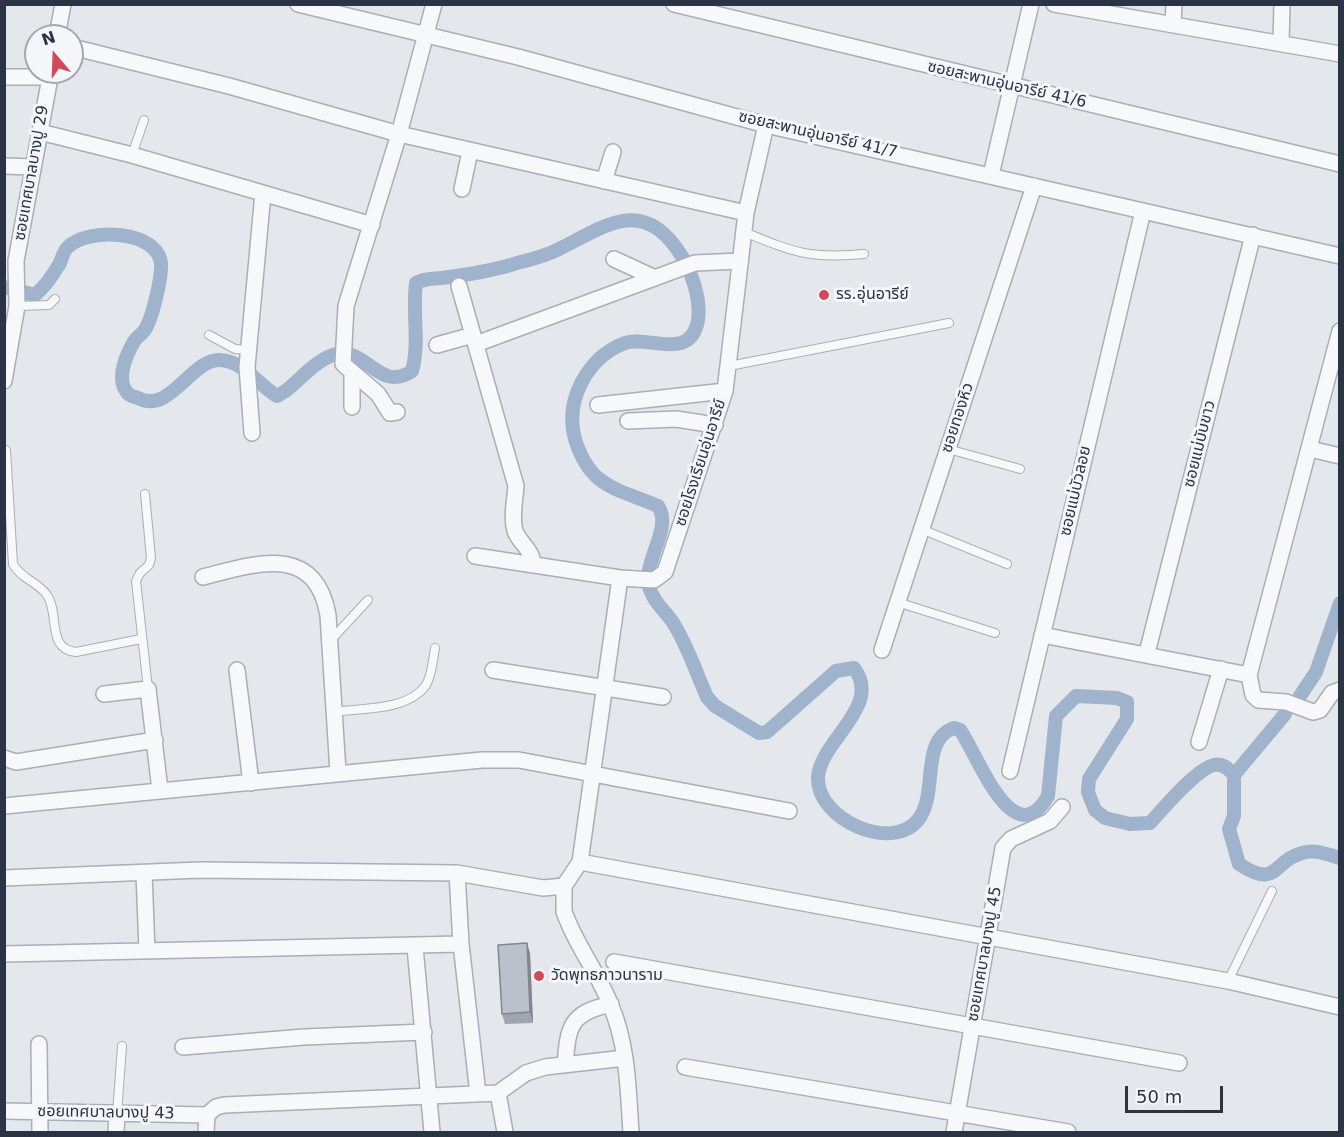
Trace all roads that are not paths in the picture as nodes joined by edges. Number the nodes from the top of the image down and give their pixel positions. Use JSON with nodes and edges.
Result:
{"nodes":[{"id":1,"x":63,"y":4,"type":"edge"},
{"id":2,"x":298,"y":4,"type":"edge"},
{"id":3,"x":434,"y":4,"type":"edge"},
{"id":4,"x":674,"y":4,"type":"edge"},
{"id":5,"x":1031,"y":4,"type":"edge"},
{"id":6,"x":1174,"y":4,"type":"edge"},
{"id":7,"x":1282,"y":4,"type":"edge"},
{"id":8,"x":1064,"y":5,"type":"edge"},
{"id":9,"x":59,"y":24,"type":"edge"},
{"id":10,"x":1173,"y":24,"type":"junction"},
{"id":11,"x":427,"y":35,"type":"junction"},
{"id":12,"x":1281,"y":43,"type":"junction"},
{"id":13,"x":84,"y":50,"type":"edge"},
{"id":14,"x":1340,"y":54,"type":"edge"},
{"id":15,"x":24,"y":76,"type":"edge"},
{"id":16,"x":4,"y":77,"type":"edge"},
{"id":17,"x":48,"y":84,"type":"edge"},
{"id":18,"x":1012,"y":87,"type":"junction"},
{"id":19,"x":144,"y":120,"type":"dead end"},
{"id":20,"x":766,"y":125,"type":"junction"},
{"id":21,"x":40,"y":132,"type":"junction"},
{"id":22,"x":399,"y":134,"type":"junction"},
{"id":23,"x":471,"y":151,"type":"junction"},
{"id":24,"x":613,"y":152,"type":"dead end"},
{"id":25,"x":132,"y":155,"type":"junction"},
{"id":26,"x":1340,"y":164,"type":"edge"},
{"id":27,"x":4,"y":166,"type":"edge"},
{"id":28,"x":33,"y":167,"type":"junction"},
{"id":29,"x":991,"y":174,"type":"junction"},
{"id":30,"x":604,"y":181,"type":"junction"},
{"id":31,"x":1034,"y":186,"type":"junction"},
{"id":32,"x":462,"y":189,"type":"dead end"},
{"id":33,"x":263,"y":193,"type":"junction"},
{"id":34,"x":1143,"y":211,"type":"junction"},
{"id":35,"x":746,"y":213,"type":"junction"},
{"id":36,"x":372,"y":225,"type":"junction"},
{"id":37,"x":744,"y":231,"type":"junction"},
{"id":38,"x":1253,"y":235,"type":"junction"},
{"id":39,"x":864,"y":254,"type":"dead end"},
{"id":40,"x":1340,"y":256,"type":"edge"},
{"id":41,"x":614,"y":259,"type":"dead end"},
{"id":42,"x":740,"y":261,"type":"junction"},
{"id":43,"x":655,"y":278,"type":"junction"},
{"id":44,"x":459,"y":286,"type":"dead end"},
{"id":45,"x":55,"y":299,"type":"dead end"},
{"id":46,"x":17,"y":305,"type":"junction"},
{"id":47,"x":949,"y":323,"type":"dead end"},
{"id":48,"x":9,"y":326,"type":"edge"},
{"id":49,"x":1340,"y":331,"type":"edge"},
{"id":50,"x":209,"y":335,"type":"dead end"},
{"id":51,"x":474,"y":339,"type":"junction"},
{"id":52,"x":437,"y":345,"type":"dead end"},
{"id":53,"x":248,"y":350,"type":"junction"},
{"id":54,"x":729,"y":366,"type":"junction"},
{"id":55,"x":352,"y":374,"type":"junction"},
{"id":56,"x":5,"y":377,"type":"edge"},
{"id":57,"x":725,"y":391,"type":"junction"},
{"id":58,"x":598,"y":405,"type":"dead end"},
{"id":59,"x":352,"y":407,"type":"dead end"},
{"id":60,"x":397,"y":412,"type":"dead end"},
{"id":61,"x":628,"y":421,"type":"dead end"},
{"id":62,"x":715,"y":425,"type":"junction"},
{"id":63,"x":252,"y":433,"type":"dead end"},
{"id":64,"x":948,"y":449,"type":"junction"},
{"id":65,"x":1310,"y":449,"type":"junction"},
{"id":66,"x":6,"y":450,"type":"dead end"},
{"id":67,"x":1340,"y":456,"type":"edge"},
{"id":68,"x":1020,"y":469,"type":"dead end"},
{"id":69,"x":145,"y":495,"type":"dead end"},
{"id":70,"x":921,"y":529,"type":"junction"},
{"id":71,"x":475,"y":556,"type":"dead end"},
{"id":72,"x":1007,"y":564,"type":"dead end"},
{"id":73,"x":533,"y":565,"type":"junction"},
{"id":74,"x":203,"y":577,"type":"dead end"},
{"id":75,"x":620,"y":578,"type":"junction"},
{"id":76,"x":368,"y":600,"type":"dead end"},
{"id":77,"x":897,"y":602,"type":"junction"},
{"id":78,"x":994,"y":633,"type":"dead end"},
{"id":79,"x":1042,"y":635,"type":"junction"},
{"id":80,"x":141,"y":639,"type":"junction"},
{"id":81,"x":329,"y":642,"type":"junction"},
{"id":82,"x":435,"y":648,"type":"dead end"},
{"id":83,"x":882,"y":650,"type":"dead end"},
{"id":84,"x":1147,"y":653,"type":"junction"},
{"id":85,"x":1221,"y":669,"type":"junction"},
{"id":86,"x":237,"y":670,"type":"dead end"},
{"id":87,"x":493,"y":670,"type":"dead end"},
{"id":88,"x":1249,"y":675,"type":"junction"},
{"id":89,"x":607,"y":688,"type":"junction"},
{"id":90,"x":148,"y":689,"type":"junction"},
{"id":91,"x":1340,"y":690,"type":"edge"},
{"id":92,"x":104,"y":694,"type":"dead end"},
{"id":93,"x":663,"y":697,"type":"dead end"},
{"id":94,"x":334,"y":712,"type":"junction"},
{"id":95,"x":155,"y":740,"type":"junction"},
{"id":96,"x":1199,"y":742,"type":"dead end"},
{"id":97,"x":4,"y":758,"type":"edge"},
{"id":98,"x":1010,"y":771,"type":"dead end"},
{"id":99,"x":338,"y":772,"type":"junction"},
{"id":100,"x":593,"y":773,"type":"junction"},
{"id":101,"x":251,"y":783,"type":"junction"},
{"id":102,"x":160,"y":790,"type":"junction"},
{"id":103,"x":4,"y":806,"type":"edge"},
{"id":104,"x":1062,"y":807,"type":"dead end"},
{"id":105,"x":789,"y":811,"type":"dead end"},
{"id":106,"x":580,"y":862,"type":"junction"},
{"id":107,"x":144,"y":873,"type":"junction"},
{"id":108,"x":457,"y":873,"type":"junction"},
{"id":109,"x":4,"y":878,"type":"edge"},
{"id":110,"x":564,"y":886,"type":"junction"},
{"id":111,"x":1272,"y":891,"type":"dead end"},
{"id":112,"x":989,"y":939,"type":"junction"},
{"id":113,"x":461,"y":944,"type":"junction"},
{"id":114,"x":415,"y":947,"type":"junction"},
{"id":115,"x":147,"y":951,"type":"junction"},
{"id":116,"x":4,"y":954,"type":"edge"},
{"id":117,"x":614,"y":963,"type":"dead end"},
{"id":118,"x":1228,"y":981,"type":"junction"},
{"id":119,"x":611,"y":1004,"type":"junction"},
{"id":120,"x":1340,"y":1007,"type":"edge"},
{"id":121,"x":974,"y":1024,"type":"junction"},
{"id":122,"x":424,"y":1032,"type":"junction"},
{"id":123,"x":39,"y":1044,"type":"dead end"},
{"id":124,"x":122,"y":1046,"type":"dead end"},
{"id":125,"x":183,"y":1047,"type":"dead end"},
{"id":126,"x":625,"y":1058,"type":"junction"},
{"id":127,"x":1179,"y":1063,"type":"dead end"},
{"id":128,"x":565,"y":1065,"type":"junction"},
{"id":129,"x":685,"y":1067,"type":"dead end"},
{"id":130,"x":498,"y":1093,"type":"junction"},
{"id":131,"x":478,"y":1094,"type":"junction"},
{"id":132,"x":430,"y":1097,"type":"junction"},
{"id":133,"x":4,"y":1111,"type":"edge"},
{"id":134,"x":41,"y":1112,"type":"junction"},
{"id":135,"x":957,"y":1114,"type":"junction"},
{"id":136,"x":117,"y":1115,"type":"junction"},
{"id":137,"x":207,"y":1115,"type":"junction"},
{"id":138,"x":40,"y":1132,"type":"edge"},
{"id":139,"x":116,"y":1132,"type":"edge"},
{"id":140,"x":206,"y":1132,"type":"edge"},
{"id":141,"x":432,"y":1132,"type":"edge"},
{"id":142,"x":505,"y":1132,"type":"edge"},
{"id":143,"x":630,"y":1132,"type":"edge"},
{"id":144,"x":954,"y":1132,"type":"edge"},
{"id":145,"x":1068,"y":1132,"type":"edge"}],
"edges":[{"from":1,"to":9,"type":"street"},
{"from":2,"to":11,"type":"street","name":"ซอยสะพานอุ่นอารีย์ 41/7"},
{"from":3,"to":11,"type":"street"},
{"from":4,"to":18,"type":"street","name":"ซอยสะพานอุ่นอารีย์ 41/6"},
{"from":5,"to":18,"type":"street"},
{"from":6,"to":10,"type":"street"},
{"from":7,"to":12,"type":"street"},
{"from":8,"to":10,"type":"street"},
{"from":10,"to":12,"type":"street"},
{"from":11,"to":20,"type":"street","name":"ซอยสะพานอุ่นอารีย์ 41/7"},
{"from":11,"to":22,"type":"street"},
{"from":12,"to":14,"type":"street"},
{"from":13,"to":22,"type":"street"},
{"from":15,"to":16,"type":"street"},
{"from":17,"to":21,"type":"street","name":"ซอยเทศบาลบางปู 29"},
{"from":18,"to":26,"type":"street","name":"ซอยสะพานอุ่นอารีย์ 41/6"},
{"from":18,"to":29,"type":"street"},
{"from":19,"to":25,"type":"lane"},
{"from":20,"to":29,"type":"street","name":"ซอยสะพานอุ่นอารีย์ 41/7"},
{"from":20,"to":35,"type":"street","name":"ซอยโรงเรียนอุ่นอารีย์"},
{"from":21,"to":25,"type":"street"},
{"from":21,"to":28,"type":"street","name":"ซอยเทศบาลบางปู 29"},
{"from":22,"to":23,"type":"street"},
{"from":22,"to":36,"type":"street"},
{"from":23,"to":30,"type":"street"},
{"from":23,"to":32,"type":"street"},
{"from":24,"to":30,"type":"street"},
{"from":25,"to":33,"type":"street"},
{"from":27,"to":28,"type":"street"},
{"from":28,"to":46,"type":"street","name":"ซอยเทศบาลบางปู 29"},
{"from":29,"to":31,"type":"street","name":"ซอยสะพานอุ่นอารีย์ 41/7"},
{"from":30,"to":35,"type":"street"},
{"from":31,"to":34,"type":"street","name":"ซอยสะพานอุ่นอารีย์ 41/7"},
{"from":31,"to":64,"type":"street","name":"ซอยทองหิว"},
{"from":33,"to":36,"type":"street"},
{"from":33,"to":53,"type":"street"},
{"from":34,"to":38,"type":"street","name":"ซอยสะพานอุ่นอารีย์ 41/7"},
{"from":34,"to":79,"type":"street","name":"ซอยแม่บัวลอย"},
{"from":35,"to":37,"type":"street","name":"ซอยโรงเรียนอุ่นอารีย์"},
{"from":36,"to":55,"type":"street"},
{"from":37,"to":39,"type":"lane"},
{"from":37,"to":42,"type":"street","name":"ซอยโรงเรียนอุ่นอารีย์"},
{"from":38,"to":40,"type":"street","name":"ซอยสะพานอุ่นอารีย์ 41/7"},
{"from":38,"to":84,"type":"street","name":"ซอยแม่บับขาว"},
{"from":41,"to":43,"type":"street"},
{"from":42,"to":43,"type":"street"},
{"from":42,"to":54,"type":"street","name":"ซอยโรงเรียนอุ่นอารีย์"},
{"from":43,"to":51,"type":"street"},
{"from":44,"to":51,"type":"street"},
{"from":45,"to":46,"type":"lane"},
{"from":46,"to":48,"type":"street","name":"ซอยเทศบาลบางปู 29"},
{"from":47,"to":54,"type":"lane"},
{"from":48,"to":56,"type":"street","name":"ซอยเทศบาลบางปู 29"},
{"from":49,"to":65,"type":"street"},
{"from":50,"to":53,"type":"lane"},
{"from":51,"to":52,"type":"street"},
{"from":51,"to":73,"type":"street"},
{"from":53,"to":63,"type":"street"},
{"from":54,"to":57,"type":"street","name":"ซอยโรงเรียนอุ่นอารีย์"},
{"from":55,"to":59,"type":"street"},
{"from":55,"to":60,"type":"street"},
{"from":57,"to":58,"type":"street"},
{"from":57,"to":62,"type":"street","name":"ซอยโรงเรียนอุ่นอารีย์"},
{"from":61,"to":62,"type":"street"},
{"from":62,"to":75,"type":"street","name":"ซอยโรงเรียนอุ่นอารีย์"},
{"from":64,"to":68,"type":"lane"},
{"from":64,"to":70,"type":"street","name":"ซอยทองหิว"},
{"from":65,"to":67,"type":"street"},
{"from":65,"to":88,"type":"street"},
{"from":66,"to":80,"type":"lane"},
{"from":69,"to":80,"type":"lane"},
{"from":70,"to":72,"type":"lane"},
{"from":70,"to":77,"type":"street","name":"ซอยทองหิว"},
{"from":71,"to":73,"type":"street","name":"ซอยโรงเรียนอุ่นอารีย์"},
{"from":73,"to":75,"type":"street","name":"ซอยโรงเรียนอุ่นอารีย์"},
{"from":74,"to":81,"type":"street"},
{"from":75,"to":89,"type":"street"},
{"from":76,"to":81,"type":"lane"},
{"from":77,"to":78,"type":"lane"},
{"from":77,"to":83,"type":"street","name":"ซอยทองหิว"},
{"from":79,"to":84,"type":"street"},
{"from":79,"to":98,"type":"street","name":"ซอยแม่บัวลอย"},
{"from":80,"to":90,"type":"lane"},
{"from":81,"to":94,"type":"street"},
{"from":82,"to":94,"type":"lane"},
{"from":84,"to":85,"type":"street"},
{"from":85,"to":88,"type":"street"},
{"from":85,"to":96,"type":"street"},
{"from":86,"to":101,"type":"street"},
{"from":87,"to":89,"type":"street"},
{"from":88,"to":91,"type":"street"},
{"from":89,"to":93,"type":"street"},
{"from":89,"to":100,"type":"street"},
{"from":90,"to":92,"type":"street"},
{"from":90,"to":95,"type":"street"},
{"from":94,"to":99,"type":"street"},
{"from":95,"to":97,"type":"street"},
{"from":95,"to":102,"type":"street"},
{"from":99,"to":100,"type":"street"},
{"from":99,"to":101,"type":"street"},
{"from":100,"to":105,"type":"street"},
{"from":100,"to":106,"type":"street"},
{"from":101,"to":102,"type":"street"},
{"from":102,"to":103,"type":"street"},
{"from":104,"to":112,"type":"street","name":"ซอยเทศบาลบางปู 45"},
{"from":106,"to":110,"type":"street"},
{"from":106,"to":112,"type":"street"},
{"from":107,"to":108,"type":"street"},
{"from":107,"to":109,"type":"street"},
{"from":107,"to":115,"type":"street"},
{"from":108,"to":110,"type":"street"},
{"from":108,"to":113,"type":"street"},
{"from":110,"to":119,"type":"street"},
{"from":111,"to":118,"type":"lane"},
{"from":112,"to":118,"type":"street"},
{"from":112,"to":121,"type":"street","name":"ซอยเทศบาลบางปู 45"},
{"from":113,"to":114,"type":"street"},
{"from":113,"to":131,"type":"street"},
{"from":114,"to":115,"type":"street"},
{"from":114,"to":122,"type":"street"},
{"from":115,"to":116,"type":"street"},
{"from":117,"to":121,"type":"street"},
{"from":118,"to":120,"type":"street"},
{"from":119,"to":126,"type":"street"},
{"from":119,"to":128,"type":"street"},
{"from":121,"to":127,"type":"street"},
{"from":121,"to":135,"type":"street","name":"ซอยเทศบาลบางปู 45"},
{"from":122,"to":125,"type":"street"},
{"from":122,"to":132,"type":"street"},
{"from":123,"to":134,"type":"street"},
{"from":124,"to":136,"type":"lane"},
{"from":126,"to":128,"type":"street"},
{"from":126,"to":143,"type":"street"},
{"from":128,"to":130,"type":"street"},
{"from":129,"to":135,"type":"street"},
{"from":130,"to":131,"type":"street","name":"ซอยเทศบาลบางปู 43"},
{"from":130,"to":142,"type":"street"},
{"from":131,"to":132,"type":"street","name":"ซอยเทศบาลบางปู 43"},
{"from":132,"to":137,"type":"street","name":"ซอยเทศบาลบางปู 43"},
{"from":132,"to":141,"type":"street"},
{"from":133,"to":134,"type":"street","name":"ซอยเทศบาลบางปู 43"},
{"from":134,"to":136,"type":"street","name":"ซอยเทศบาลบางปู 43"},
{"from":134,"to":138,"type":"street"},
{"from":135,"to":144,"type":"street","name":"ซอยเทศบาลบางปู 45"},
{"from":135,"to":145,"type":"street"},
{"from":136,"to":137,"type":"street","name":"ซอยเทศบาลบางปู 43"},
{"from":136,"to":139,"type":"street"},
{"from":137,"to":140,"type":"street"}]}
